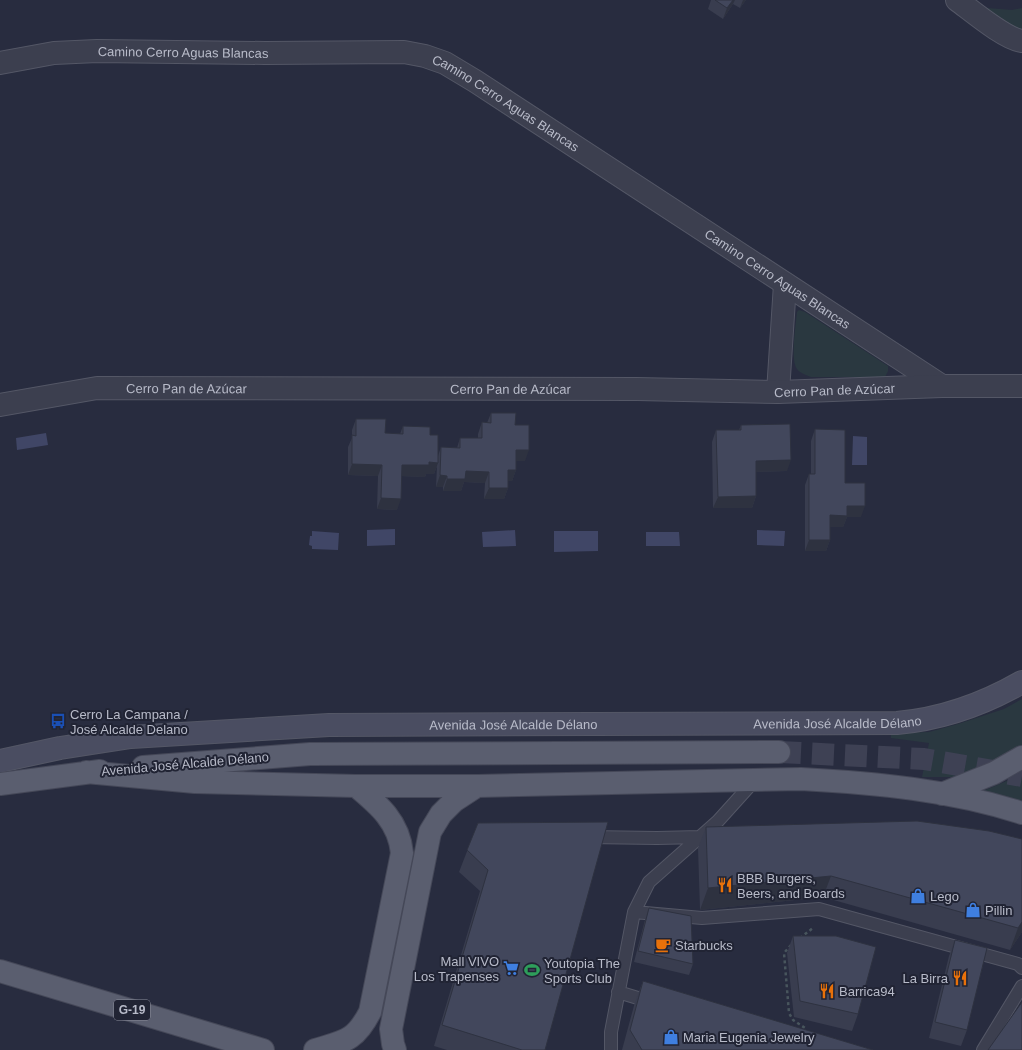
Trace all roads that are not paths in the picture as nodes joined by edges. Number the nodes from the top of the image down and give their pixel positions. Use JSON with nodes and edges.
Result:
{"nodes":[{"id":1,"x":957,"y":0,"type":"edge"},
{"id":2,"x":1022,"y":42,"type":"edge"},
{"id":3,"x":0,"y":63,"type":"edge"},
{"id":4,"x":785,"y":284,"type":"junction"},
{"id":5,"x":942,"y":386,"type":"junction"},
{"id":6,"x":1022,"y":386,"type":"edge"},
{"id":7,"x":778,"y":392,"type":"junction"},
{"id":8,"x":0,"y":405,"type":"edge"},
{"id":9,"x":1022,"y":682,"type":"edge"},
{"id":10,"x":779,"y":752,"type":"tunnel mouth"},
{"id":11,"x":1022,"y":757,"type":"edge"},
{"id":12,"x":0,"y":761,"type":"edge"},
{"id":13,"x":86,"y":772,"type":"junction"},
{"id":14,"x":755,"y":780,"type":"junction"},
{"id":15,"x":0,"y":784,"type":"edge"},
{"id":16,"x":356,"y":786,"type":"junction"},
{"id":17,"x":477,"y":786,"type":"junction"},
{"id":18,"x":942,"y":794,"type":"junction"},
{"id":19,"x":1022,"y":813,"type":"edge"},
{"id":20,"x":580,"y":837,"type":"edge"},
{"id":21,"x":700,"y":837,"type":"junction"},
{"id":22,"x":634,"y":912,"type":"junction"},
{"id":23,"x":1022,"y":968,"type":"edge"},
{"id":24,"x":0,"y":971,"type":"edge"},
{"id":25,"x":1022,"y":986,"type":"edge"},
{"id":26,"x":618,"y":992,"type":"junction"},
{"id":27,"x":663,"y":1005,"type":"edge"},
{"id":28,"x":263,"y":1050,"type":"edge"},
{"id":29,"x":315,"y":1050,"type":"edge"},
{"id":30,"x":395,"y":1050,"type":"edge"},
{"id":31,"x":611,"y":1050,"type":"edge"},
{"id":32,"x":983,"y":1050,"type":"edge"}],
"edges":[{"from":1,"to":2,"type":"street"},
{"from":3,"to":4,"type":"street","name":"Camino Cerro Aguas Blancas"},
{"from":4,"to":5,"type":"street","name":"Camino Cerro Aguas Blancas"},
{"from":4,"to":7,"type":"street"},
{"from":5,"to":6,"type":"street","name":"Cerro Pan de Azúcar"},
{"from":5,"to":7,"type":"street","name":"Cerro Pan de Azúcar"},
{"from":7,"to":8,"type":"street","name":"Cerro Pan de Azúcar"},
{"from":9,"to":12,"type":"main road","name":"Avenida José Alcalde Délano"},
{"from":10,"to":13,"type":"main road","name":"Avenida José Alcalde Délano"},
{"from":11,"to":18,"type":"main road"},
{"from":13,"to":15,"type":"main road","name":"Avenida José Alcalde Délano"},
{"from":13,"to":16,"type":"main road"},
{"from":14,"to":17,"type":"main road"},
{"from":14,"to":18,"type":"main road"},
{"from":14,"to":21,"type":"lane"},
{"from":16,"to":17,"type":"main road"},
{"from":16,"to":29,"type":"main road"},
{"from":17,"to":30,"type":"main road"},
{"from":18,"to":19,"type":"main road"},
{"from":20,"to":21,"type":"lane"},
{"from":21,"to":22,"type":"lane"},
{"from":22,"to":23,"type":"lane"},
{"from":22,"to":26,"type":"lane"},
{"from":24,"to":28,"type":"main road","number":"G-19"},
{"from":25,"to":32,"type":"lane"},
{"from":26,"to":27,"type":"lane"},
{"from":26,"to":31,"type":"lane"}]}
